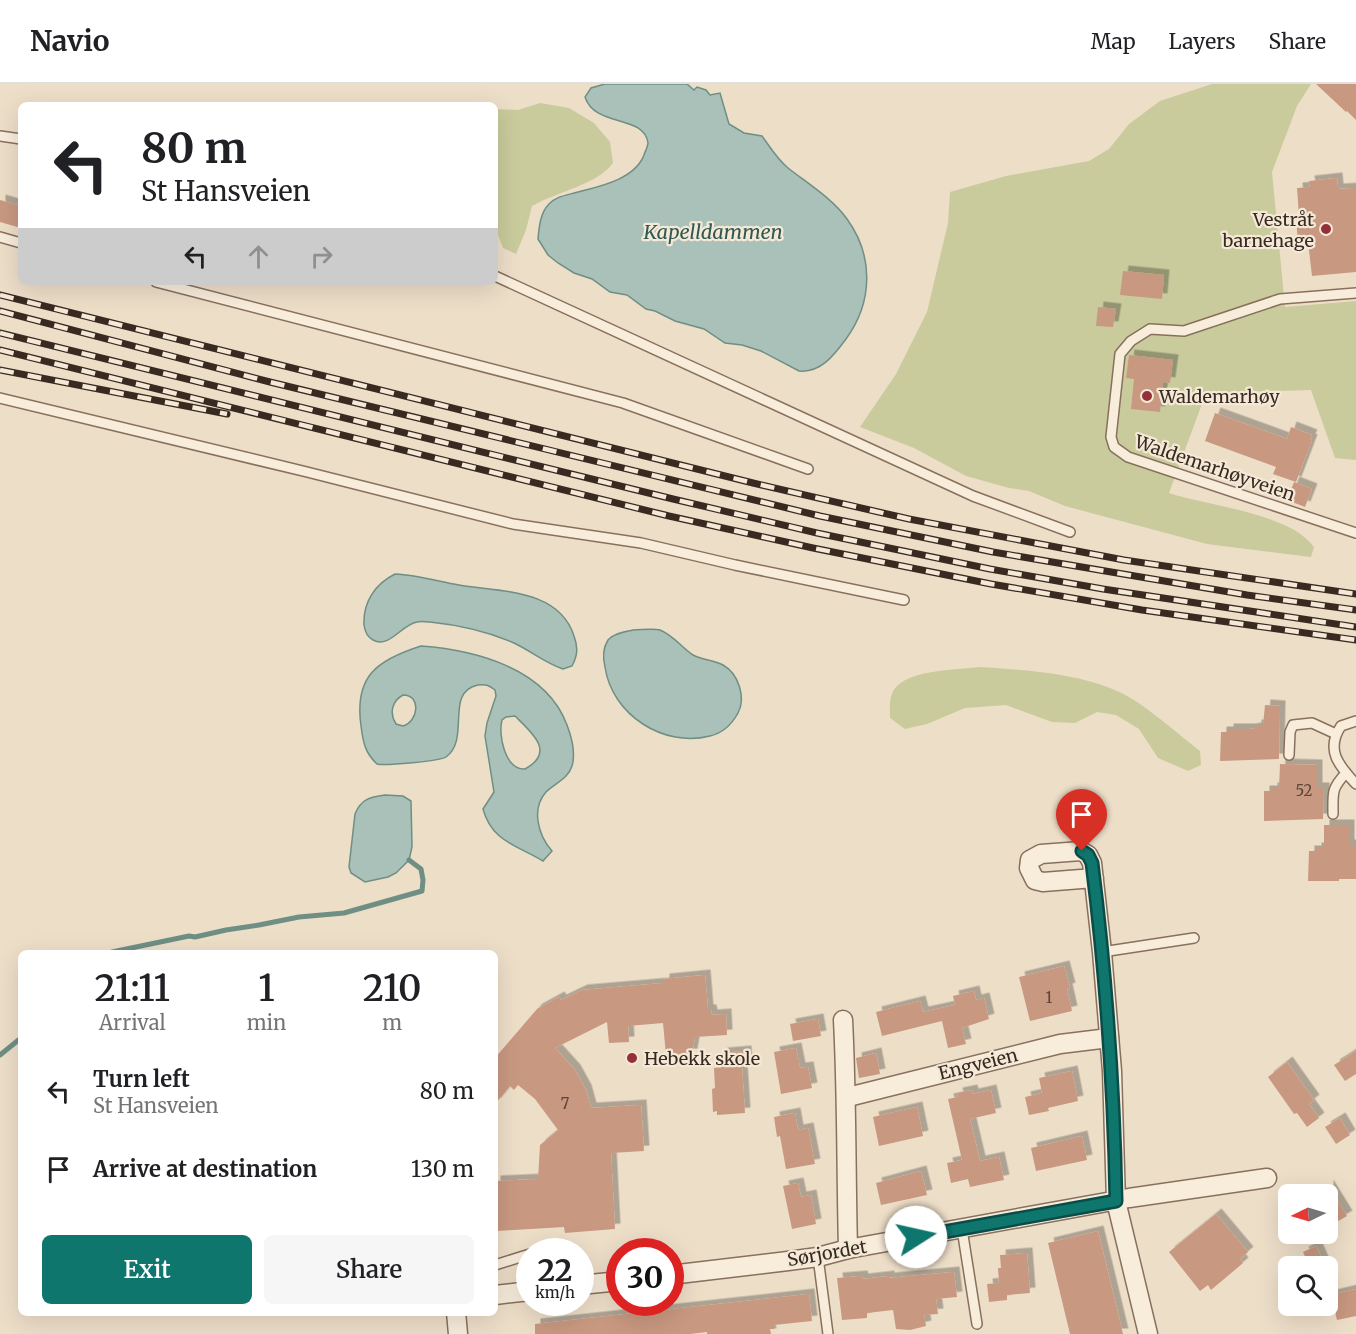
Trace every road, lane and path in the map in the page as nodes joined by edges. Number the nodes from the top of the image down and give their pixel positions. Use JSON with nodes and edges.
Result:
{"nodes":[{"id":1,"x":0,"y":136,"type":"edge"},
{"id":2,"x":18,"y":139,"type":"edge"},
{"id":3,"x":0,"y":237,"type":"edge"},
{"id":4,"x":18,"y":242,"type":"edge"},
{"id":5,"x":498,"y":277,"type":"edge"},
{"id":6,"x":168,"y":285,"type":"edge"},
{"id":7,"x":1356,"y":293,"type":"edge"},
{"id":8,"x":0,"y":398,"type":"edge"},
{"id":9,"x":808,"y":469,"type":"dead end"},
{"id":10,"x":1070,"y":532,"type":"dead end"},
{"id":11,"x":1356,"y":533,"type":"edge"},
{"id":12,"x":904,"y":600,"type":"dead end"},
{"id":13,"x":1356,"y":721,"type":"edge"},
{"id":14,"x":1336,"y":734,"type":"junction"},
{"id":15,"x":1289,"y":755,"type":"dead end"},
{"id":16,"x":1346,"y":773,"type":"junction"},
{"id":17,"x":1356,"y":784,"type":"edge"},
{"id":18,"x":1333,"y":814,"type":"dead end"},
{"id":19,"x":1094,"y":878,"type":"dead end"},
{"id":20,"x":1194,"y":938,"type":"dead end"},
{"id":21,"x":1102,"y":952,"type":"junction"},
{"id":22,"x":843,"y":1020,"type":"dead end"},
{"id":23,"x":1109,"y":1038,"type":"junction"},
{"id":24,"x":848,"y":1097,"type":"junction"},
{"id":25,"x":1267,"y":1178,"type":"dead end"},
{"id":26,"x":1116,"y":1201,"type":"junction"},
{"id":27,"x":962,"y":1229,"type":"junction"},
{"id":28,"x":848,"y":1250,"type":"junction"},
{"id":29,"x":818,"y":1257,"type":"junction"},
{"id":30,"x":516,"y":1258,"type":"edge"},
{"id":31,"x":498,"y":1263,"type":"edge"},
{"id":32,"x":684,"y":1273,"type":"edge"},
{"id":33,"x":516,"y":1293,"type":"edge"},
{"id":34,"x":498,"y":1295,"type":"edge"},
{"id":35,"x":456,"y":1316,"type":"edge"},
{"id":36,"x":977,"y":1324,"type":"dead end"},
{"id":37,"x":458,"y":1334,"type":"edge"},
{"id":38,"x":828,"y":1334,"type":"edge"},
{"id":39,"x":1148,"y":1334,"type":"edge"}],
"edges":[{"from":1,"to":2,"type":"lane"},
{"from":3,"to":4,"type":"lane"},
{"from":5,"to":10,"type":"lane"},
{"from":6,"to":9,"type":"lane"},
{"from":7,"to":11,"type":"lane","name":"Waldemarhøyveien"},
{"from":8,"to":12,"type":"lane"},
{"from":13,"to":14,"type":"lane"},
{"from":14,"to":15,"type":"lane"},
{"from":14,"to":16,"type":"lane"},
{"from":16,"to":17,"type":"lane"},
{"from":16,"to":18,"type":"lane"},
{"from":19,"to":21,"type":"street"},
{"from":20,"to":21,"type":"lane"},
{"from":21,"to":23,"type":"street"},
{"from":22,"to":24,"type":"street"},
{"from":23,"to":24,"type":"street","name":"Engveien"},
{"from":23,"to":26,"type":"street"},
{"from":24,"to":28,"type":"street"},
{"from":25,"to":26,"type":"street","name":"Sørjordet"},
{"from":26,"to":27,"type":"street","name":"Sørjordet"},
{"from":26,"to":39,"type":"street"},
{"from":27,"to":28,"type":"street","name":"Sørjordet"},
{"from":27,"to":36,"type":"lane"},
{"from":28,"to":29,"type":"street","name":"Sørjordet"},
{"from":29,"to":32,"type":"street","name":"Sørjordet"},
{"from":29,"to":38,"type":"lane"},
{"from":30,"to":31,"type":"lane"},
{"from":33,"to":34,"type":"street"},
{"from":35,"to":37,"type":"street"}]}
